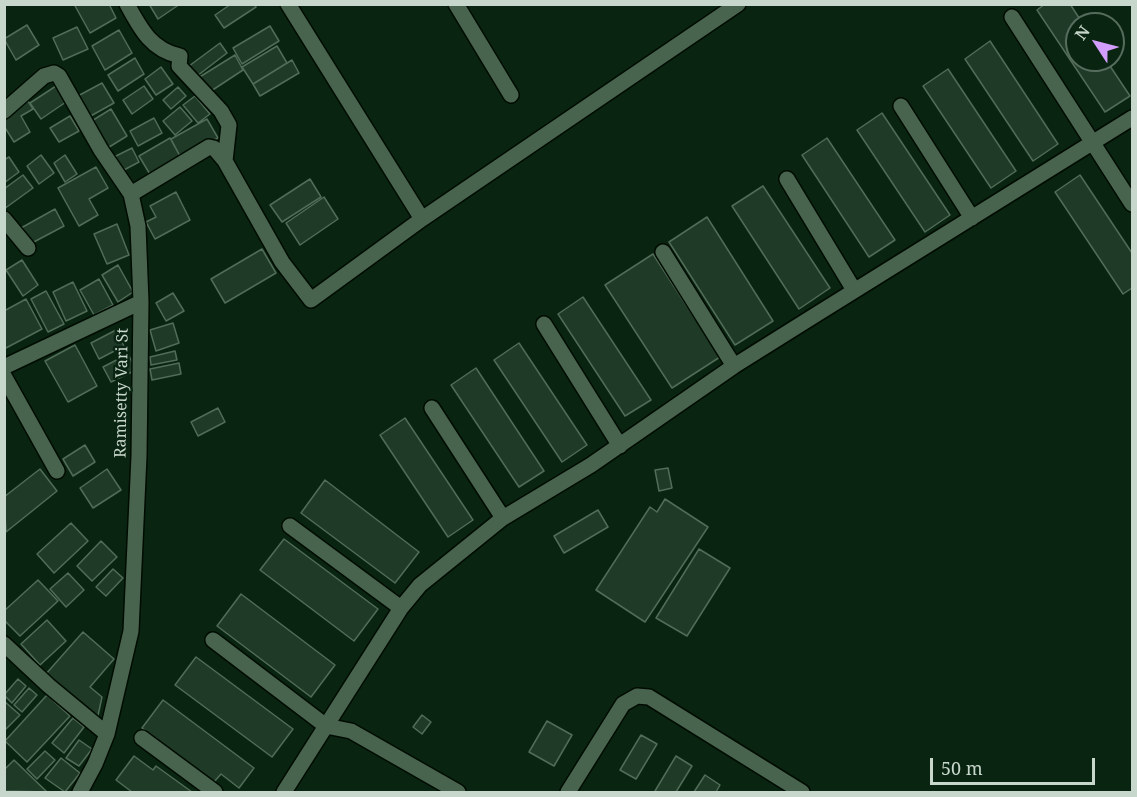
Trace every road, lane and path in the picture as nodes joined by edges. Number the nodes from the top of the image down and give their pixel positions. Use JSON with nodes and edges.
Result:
{"nodes":[{"id":1,"x":127,"y":4,"type":"edge"},
{"id":2,"x":288,"y":4,"type":"edge"},
{"id":3,"x":456,"y":4,"type":"edge"},
{"id":4,"x":738,"y":4,"type":"edge"},
{"id":5,"x":1012,"y":17,"type":"dead end"},
{"id":6,"x":511,"y":95,"type":"dead end"},
{"id":7,"x":901,"y":105,"type":"dead end"},
{"id":8,"x":4,"y":111,"type":"edge"},
{"id":9,"x":1132,"y":118,"type":"edge"},
{"id":10,"x":1093,"y":143,"type":"junction"},
{"id":11,"x":225,"y":161,"type":"junction"},
{"id":12,"x":787,"y":179,"type":"dead end"},
{"id":13,"x":131,"y":194,"type":"junction"},
{"id":14,"x":1132,"y":204,"type":"edge"},
{"id":15,"x":972,"y":218,"type":"junction"},
{"id":16,"x":4,"y":219,"type":"edge"},
{"id":17,"x":422,"y":219,"type":"junction"},
{"id":18,"x":28,"y":248,"type":"dead end"},
{"id":19,"x":663,"y":252,"type":"dead end"},
{"id":20,"x":855,"y":290,"type":"junction"},
{"id":21,"x":141,"y":302,"type":"junction"},
{"id":22,"x":544,"y":324,"type":"dead end"},
{"id":23,"x":734,"y":366,"type":"junction"},
{"id":24,"x":4,"y":367,"type":"edge"},
{"id":25,"x":4,"y":376,"type":"edge"},
{"id":26,"x":432,"y":408,"type":"dead end"},
{"id":27,"x":620,"y":446,"type":"junction"},
{"id":28,"x":57,"y":471,"type":"dead end"},
{"id":29,"x":503,"y":518,"type":"junction"},
{"id":30,"x":290,"y":525,"type":"dead end"},
{"id":31,"x":401,"y":608,"type":"junction"},
{"id":32,"x":213,"y":640,"type":"dead end"},
{"id":33,"x":4,"y":644,"type":"edge"},
{"id":34,"x":326,"y":726,"type":"junction"},
{"id":35,"x":107,"y":734,"type":"junction"},
{"id":36,"x":142,"y":738,"type":"dead end"},
{"id":37,"x":80,"y":792,"type":"edge"},
{"id":38,"x":215,"y":792,"type":"edge"},
{"id":39,"x":284,"y":792,"type":"edge"},
{"id":40,"x":458,"y":792,"type":"edge"},
{"id":41,"x":568,"y":792,"type":"edge"},
{"id":42,"x":802,"y":792,"type":"edge"}],
"edges":[{"from":1,"to":11,"type":"street"},
{"from":2,"to":17,"type":"street"},
{"from":3,"to":6,"type":"street"},
{"from":4,"to":17,"type":"street"},
{"from":5,"to":10,"type":"street"},
{"from":7,"to":15,"type":"street"},
{"from":8,"to":13,"type":"street","name":"Ramisetty Vari St"},
{"from":9,"to":10,"type":"street"},
{"from":10,"to":14,"type":"street"},
{"from":10,"to":15,"type":"street"},
{"from":11,"to":13,"type":"street"},
{"from":11,"to":17,"type":"street"},
{"from":12,"to":20,"type":"street"},
{"from":13,"to":21,"type":"street","name":"Ramisetty Vari St"},
{"from":15,"to":20,"type":"street"},
{"from":16,"to":18,"type":"street"},
{"from":19,"to":23,"type":"street"},
{"from":20,"to":23,"type":"street"},
{"from":21,"to":24,"type":"street"},
{"from":21,"to":35,"type":"street","name":"Ramisetty Vari St"},
{"from":22,"to":27,"type":"street"},
{"from":23,"to":27,"type":"street"},
{"from":25,"to":28,"type":"street"},
{"from":26,"to":29,"type":"street"},
{"from":27,"to":29,"type":"street"},
{"from":29,"to":31,"type":"street"},
{"from":30,"to":31,"type":"street"},
{"from":31,"to":34,"type":"street"},
{"from":32,"to":34,"type":"street"},
{"from":33,"to":35,"type":"street"},
{"from":34,"to":39,"type":"street"},
{"from":34,"to":40,"type":"street"},
{"from":35,"to":37,"type":"street","name":"Ramisetty Vari St"},
{"from":36,"to":38,"type":"street"},
{"from":41,"to":42,"type":"street"}]}
